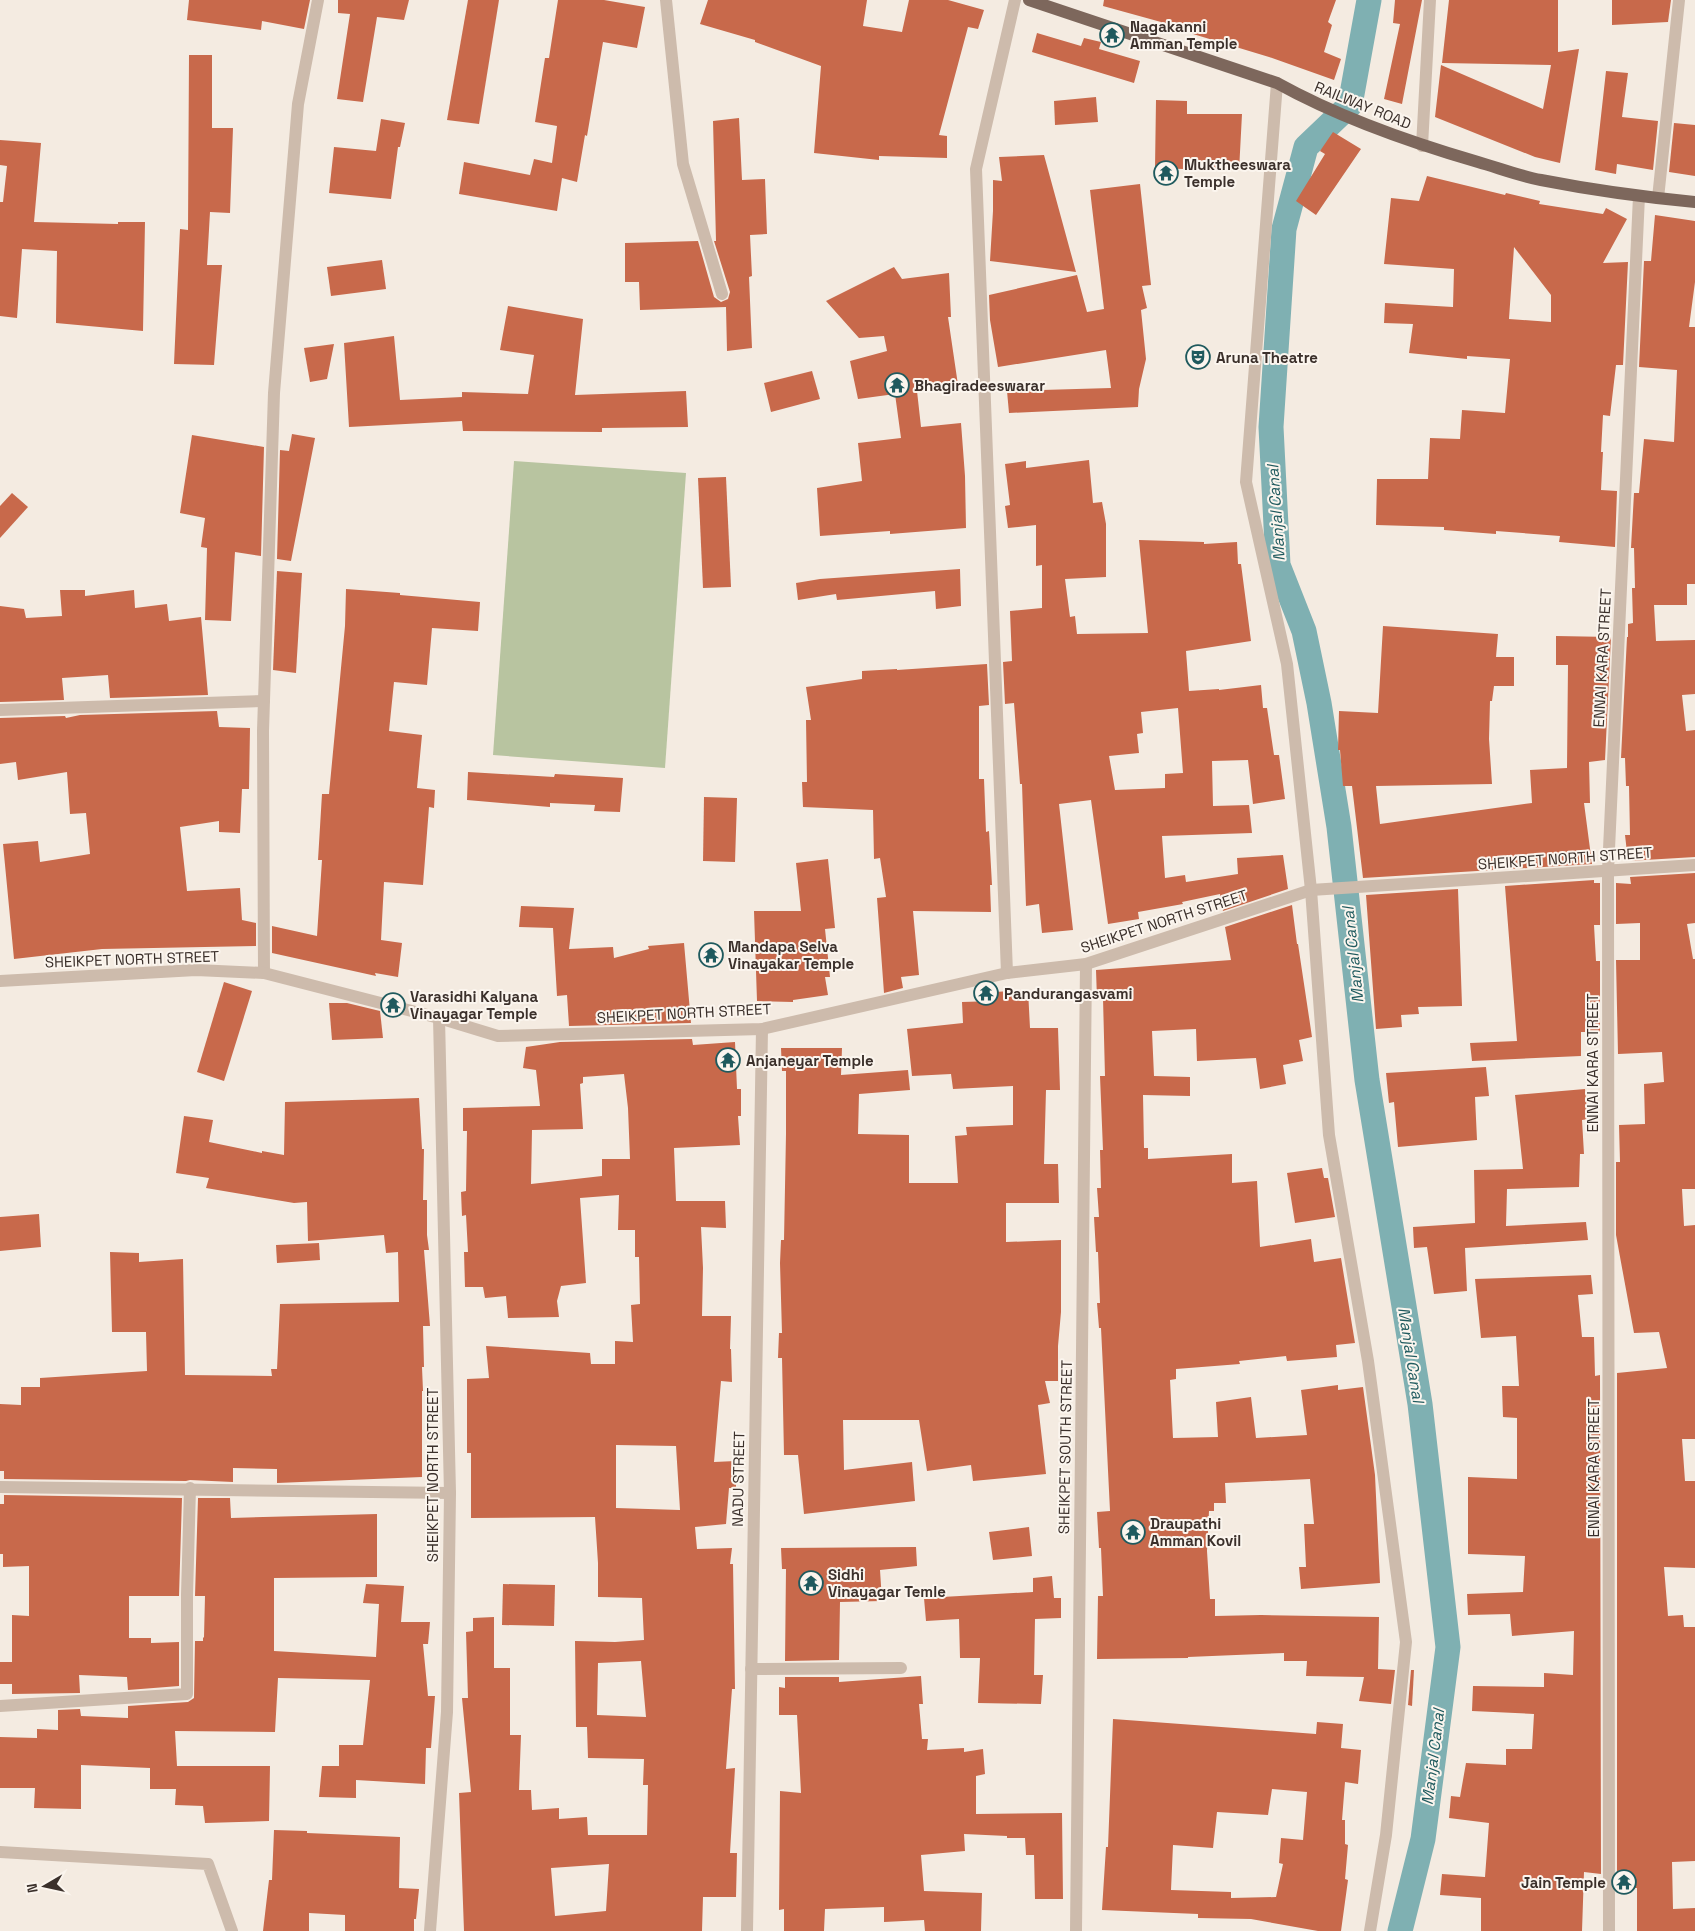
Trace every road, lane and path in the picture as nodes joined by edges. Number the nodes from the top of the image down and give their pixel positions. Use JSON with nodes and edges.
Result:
{"nodes":[{"id":1,"x":318,"y":0,"type":"edge"},
{"id":2,"x":666,"y":0,"type":"edge"},
{"id":3,"x":1015,"y":0,"type":"edge"},
{"id":4,"x":1029,"y":0,"type":"edge"},
{"id":5,"x":1430,"y":0,"type":"edge"},
{"id":6,"x":1679,"y":0,"type":"edge"},
{"id":7,"x":1277,"y":83,"type":"junction"},
{"id":8,"x":1422,"y":146,"type":"junction"},
{"id":9,"x":1639,"y":196,"type":"junction"},
{"id":10,"x":1658,"y":198,"type":"junction"},
{"id":11,"x":1695,"y":202,"type":"edge"},
{"id":12,"x":722,"y":294,"type":"dead end"},
{"id":13,"x":264,"y":701,"type":"junction"},
{"id":14,"x":0,"y":710,"type":"edge"},
{"id":15,"x":1695,"y":865,"type":"edge"},
{"id":16,"x":1608,"y":871,"type":"junction"},
{"id":17,"x":1312,"y":890,"type":"junction"},
{"id":18,"x":1086,"y":964,"type":"junction"},
{"id":19,"x":264,"y":973,"type":"junction"},
{"id":20,"x":1007,"y":973,"type":"junction"},
{"id":21,"x":0,"y":981,"type":"edge"},
{"id":22,"x":439,"y":1018,"type":"junction"},
{"id":23,"x":762,"y":1028,"type":"junction"},
{"id":24,"x":0,"y":1487,"type":"edge"},
{"id":25,"x":190,"y":1488,"type":"junction"},
{"id":26,"x":450,"y":1493,"type":"junction"},
{"id":27,"x":901,"y":1668,"type":"dead end"},
{"id":28,"x":751,"y":1669,"type":"junction"},
{"id":29,"x":0,"y":1706,"type":"edge"},
{"id":30,"x":0,"y":1852,"type":"edge"},
{"id":31,"x":232,"y":1931,"type":"edge"},
{"id":32,"x":430,"y":1931,"type":"edge"},
{"id":33,"x":747,"y":1931,"type":"edge"},
{"id":34,"x":1076,"y":1931,"type":"edge"},
{"id":35,"x":1370,"y":1931,"type":"edge"},
{"id":36,"x":1608,"y":1931,"type":"edge"}],
"edges":[{"from":1,"to":13,"type":"street"},
{"from":2,"to":12,"type":"street"},
{"from":3,"to":20,"type":"street"},
{"from":4,"to":7,"type":"main road","name":"RAILWAY ROAD"},
{"from":5,"to":8,"type":"street"},
{"from":6,"to":10,"type":"street"},
{"from":7,"to":8,"type":"main road","name":"RAILWAY ROAD"},
{"from":7,"to":17,"type":"street"},
{"from":8,"to":9,"type":"main road","name":"RAILWAY ROAD"},
{"from":9,"to":10,"type":"main road","name":"RAILWAY ROAD"},
{"from":9,"to":16,"type":"street","name":"ENNAI KARA STREET"},
{"from":10,"to":11,"type":"main road","name":"RAILWAY ROAD"},
{"from":13,"to":14,"type":"street"},
{"from":13,"to":19,"type":"street"},
{"from":15,"to":16,"type":"street","name":"SHEIKPET NORTH STREET"},
{"from":16,"to":17,"type":"street","name":"SHEIKPET NORTH STREET"},
{"from":16,"to":36,"type":"street","name":"ENNAI KARA STREET"},
{"from":17,"to":18,"type":"street","name":"SHEIKPET NORTH STREET"},
{"from":17,"to":35,"type":"street"},
{"from":18,"to":20,"type":"street","name":"SHEIKPET NORTH STREET"},
{"from":18,"to":34,"type":"street","name":"SHEIKPET SOUTH STREET"},
{"from":19,"to":21,"type":"street","name":"SHEIKPET NORTH STREET"},
{"from":19,"to":22,"type":"street","name":"SHEIKPET NORTH STREET"},
{"from":20,"to":23,"type":"street","name":"SHEIKPET NORTH STREET"},
{"from":22,"to":23,"type":"street","name":"SHEIKPET NORTH STREET"},
{"from":22,"to":26,"type":"street","name":"SHEIKPET NORTH STREET"},
{"from":23,"to":28,"type":"street","name":"NADU STREET"},
{"from":24,"to":25,"type":"street"},
{"from":25,"to":26,"type":"street"},
{"from":25,"to":29,"type":"street"},
{"from":26,"to":32,"type":"street","name":"SHEIKPET NORTH STREET"},
{"from":27,"to":28,"type":"street"},
{"from":28,"to":33,"type":"street","name":"NADU STREET"},
{"from":30,"to":31,"type":"street"}]}
